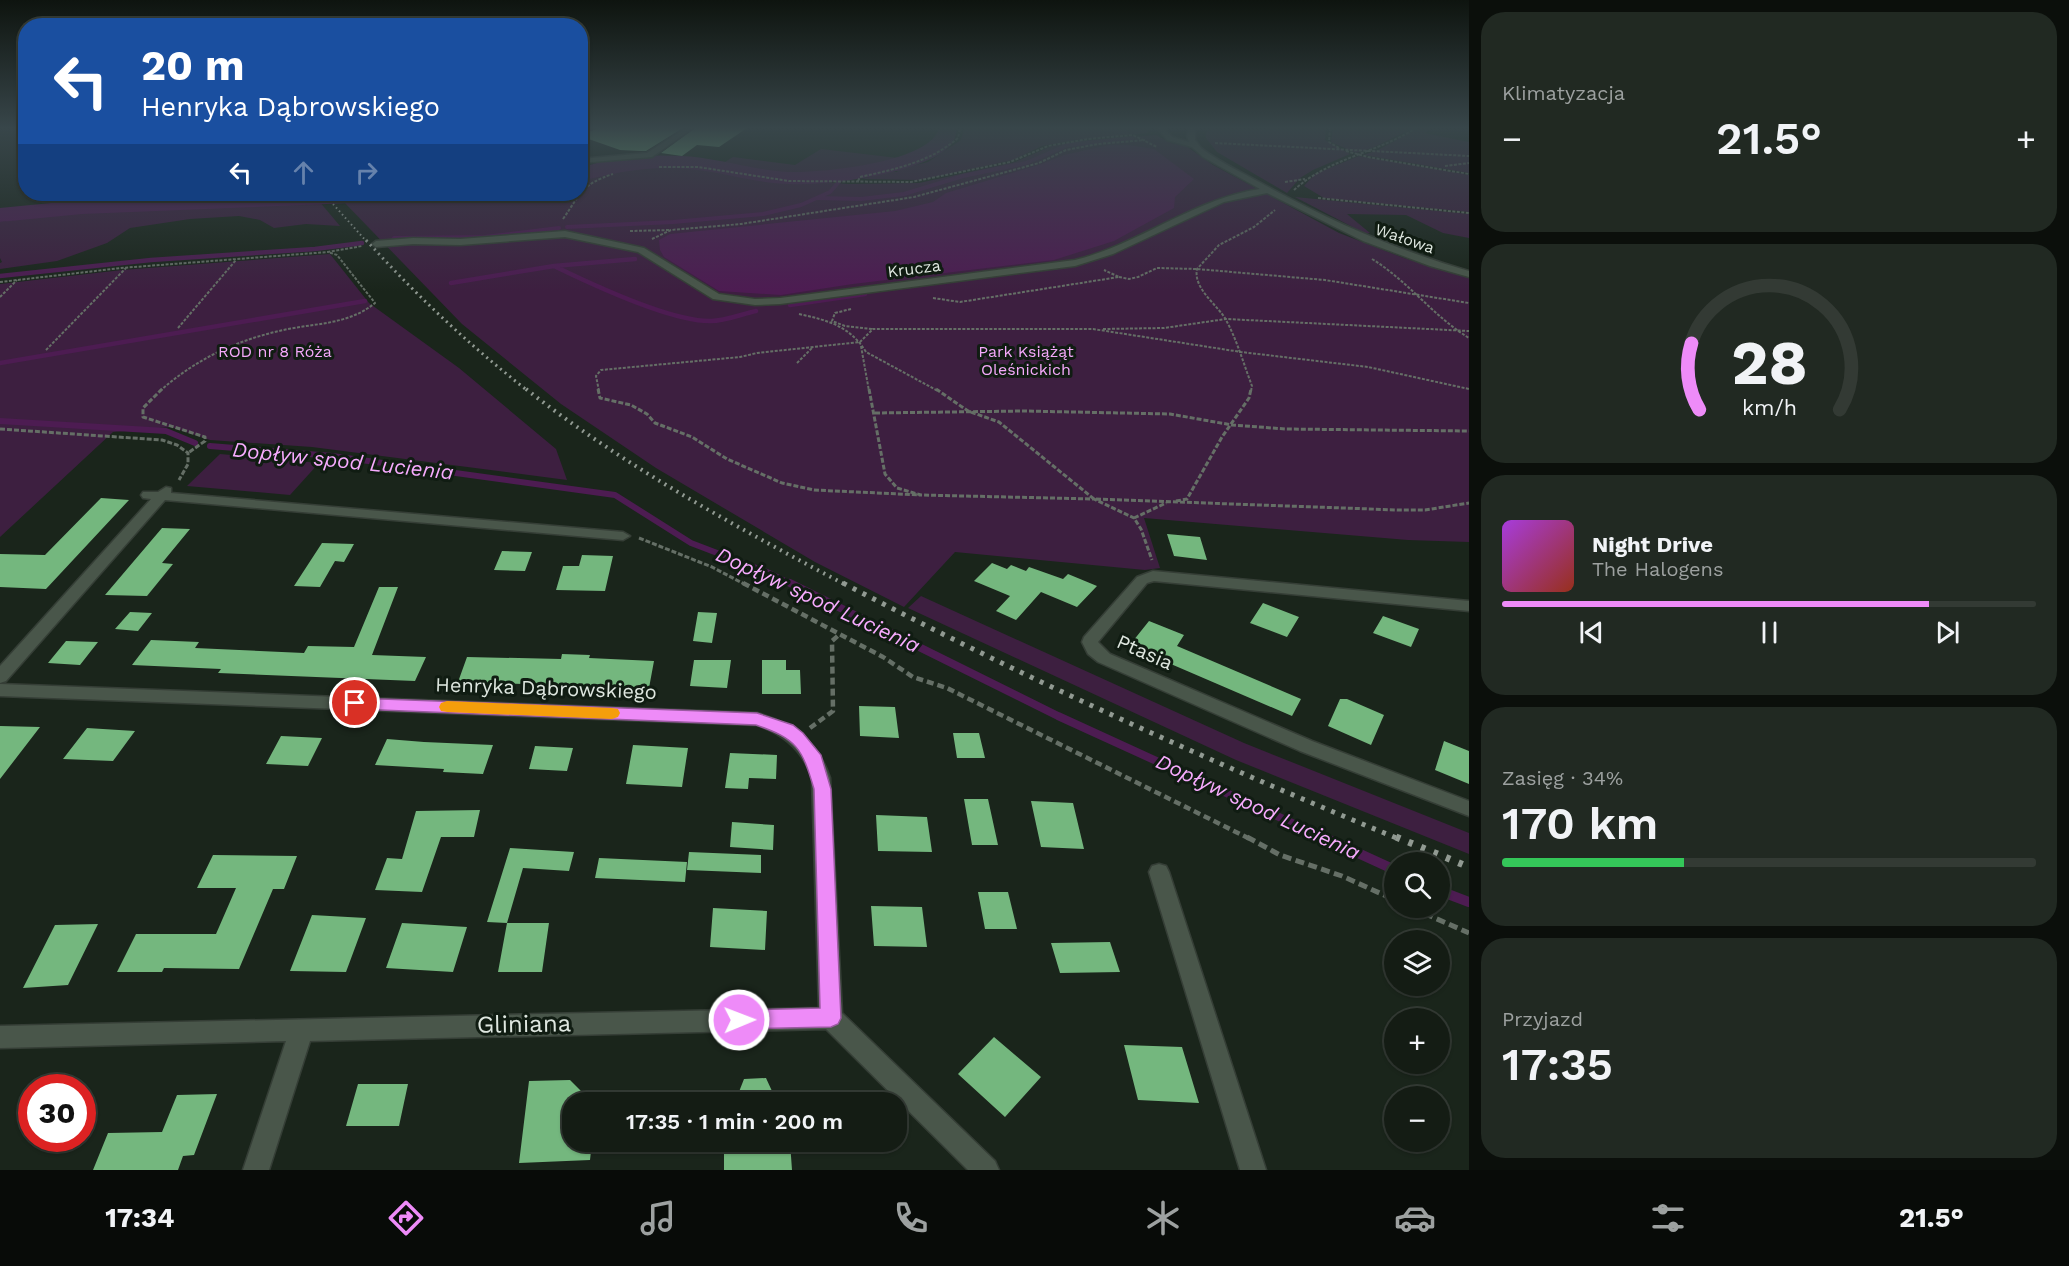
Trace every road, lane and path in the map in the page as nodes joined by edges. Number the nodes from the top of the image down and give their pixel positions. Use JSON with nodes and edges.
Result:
{"nodes":[{"id":1,"x":967,"y":183,"type":"edge"},
{"id":2,"x":1255,"y":183,"type":"edge"},
{"id":3,"x":1302,"y":183,"type":"edge"},
{"id":4,"x":1268,"y":190,"type":"junction"},
{"id":5,"x":1290,"y":195,"type":"dead end"},
{"id":6,"x":1314,"y":198,"type":"dead end"},
{"id":7,"x":576,"y":201,"type":"edge"},
{"id":8,"x":1278,"y":207,"type":"dead end"},
{"id":9,"x":1469,"y":213,"type":"edge"},
{"id":10,"x":561,"y":223,"type":"dead end"},
{"id":11,"x":645,"y":231,"type":"dead end"},
{"id":12,"x":654,"y":237,"type":"junction"},
{"id":13,"x":376,"y":244,"type":"dead end"},
{"id":14,"x":366,"y":246,"type":"dead end"},
{"id":15,"x":641,"y":250,"type":"junction"},
{"id":16,"x":328,"y":252,"type":"junction"},
{"id":17,"x":236,"y":259,"type":"junction"},
{"id":18,"x":1372,"y":259,"type":"dead end"},
{"id":19,"x":1088,"y":260,"type":"junction"},
{"id":20,"x":127,"y":268,"type":"junction"},
{"id":21,"x":1197,"y":269,"type":"junction"},
{"id":22,"x":1469,"y":274,"type":"edge"},
{"id":23,"x":1119,"y":277,"type":"junction"},
{"id":24,"x":17,"y":280,"type":"junction"},
{"id":25,"x":0,"y":282,"type":"edge"},
{"id":26,"x":1418,"y":295,"type":"junction"},
{"id":27,"x":0,"y":297,"type":"edge"},
{"id":28,"x":930,"y":298,"type":"dead end"},
{"id":29,"x":1469,"y":303,"type":"edge"},
{"id":30,"x":853,"y":308,"type":"dead end"},
{"id":31,"x":1226,"y":319,"type":"junction"},
{"id":32,"x":178,"y":328,"type":"dead end"},
{"id":33,"x":873,"y":329,"type":"junction"},
{"id":34,"x":1093,"y":329,"type":"junction"},
{"id":35,"x":1457,"y":331,"type":"junction"},
{"id":36,"x":1469,"y":331,"type":"edge"},
{"id":37,"x":854,"y":337,"type":"dead end"},
{"id":38,"x":1469,"y":338,"type":"edge"},
{"id":39,"x":860,"y":342,"type":"junction"},
{"id":40,"x":813,"y":347,"type":"junction"},
{"id":41,"x":46,"y":350,"type":"dead end"},
{"id":42,"x":1241,"y":352,"type":"junction"},
{"id":43,"x":740,"y":357,"type":"junction"},
{"id":44,"x":719,"y":362,"type":"dead end"},
{"id":45,"x":797,"y":363,"type":"dead end"},
{"id":46,"x":1469,"y":389,"type":"edge"},
{"id":47,"x":968,"y":411,"type":"junction"},
{"id":48,"x":875,"y":413,"type":"junction"},
{"id":49,"x":1232,"y":425,"type":"junction"},
{"id":50,"x":0,"y":429,"type":"edge"},
{"id":51,"x":1469,"y":431,"type":"edge"},
{"id":52,"x":188,"y":453,"type":"junction"},
{"id":53,"x":159,"y":493,"type":"junction"},
{"id":54,"x":921,"y":495,"type":"junction"},
{"id":55,"x":1094,"y":499,"type":"junction"},
{"id":56,"x":1168,"y":502,"type":"junction"},
{"id":57,"x":1469,"y":503,"type":"edge"},
{"id":58,"x":1134,"y":518,"type":"junction"},
{"id":59,"x":623,"y":536,"type":"joint"},
{"id":60,"x":1160,"y":576,"type":"junction"},
{"id":61,"x":1469,"y":606,"type":"edge"},
{"id":62,"x":840,"y":634,"type":"junction"},
{"id":63,"x":0,"y":677,"type":"edge"},
{"id":64,"x":0,"y":690,"type":"edge"},
{"id":65,"x":798,"y":737,"type":"junction"},
{"id":66,"x":1469,"y":809,"type":"edge"},
{"id":67,"x":1159,"y":872,"type":"dead end"},
{"id":68,"x":1384,"y":895,"type":"edge"},
{"id":69,"x":1435,"y":918,"type":"edge"},
{"id":70,"x":1469,"y":933,"type":"edge"},
{"id":71,"x":831,"y":1018,"type":"junction"},
{"id":72,"x":302,"y":1029,"type":"junction"},
{"id":73,"x":0,"y":1037,"type":"edge"},
{"id":74,"x":256,"y":1170,"type":"edge"},
{"id":75,"x":986,"y":1170,"type":"edge"},
{"id":76,"x":1253,"y":1170,"type":"edge"}],
"edges":[{"from":1,"to":12,"type":"path"},
{"from":2,"to":4,"type":"street","name":"Wałowa"},
{"from":3,"to":5,"type":"path"},
{"from":4,"to":19,"type":"street","name":"Krucza"},
{"from":4,"to":22,"type":"street","name":"Wałowa"},
{"from":6,"to":9,"type":"path"},
{"from":7,"to":10,"type":"path"},
{"from":8,"to":21,"type":"path"},
{"from":11,"to":12,"type":"path"},
{"from":12,"to":15,"type":"path"},
{"from":13,"to":15,"type":"street","name":"Krucza"},
{"from":14,"to":16,"type":"path"},
{"from":15,"to":19,"type":"street","name":"Krucza"},
{"from":16,"to":17,"type":"path"},
{"from":16,"to":52,"type":"path"},
{"from":17,"to":20,"type":"path"},
{"from":17,"to":32,"type":"path"},
{"from":18,"to":26,"type":"path"},
{"from":19,"to":23,"type":"path"},
{"from":20,"to":24,"type":"path"},
{"from":20,"to":41,"type":"path"},
{"from":21,"to":23,"type":"path"},
{"from":21,"to":26,"type":"path"},
{"from":21,"to":31,"type":"path"},
{"from":23,"to":28,"type":"path"},
{"from":24,"to":25,"type":"path"},
{"from":24,"to":27,"type":"path"},
{"from":26,"to":29,"type":"path"},
{"from":26,"to":35,"type":"path"},
{"from":30,"to":33,"type":"path"},
{"from":31,"to":34,"type":"path"},
{"from":31,"to":35,"type":"path"},
{"from":31,"to":42,"type":"path"},
{"from":33,"to":34,"type":"path"},
{"from":33,"to":39,"type":"path"},
{"from":34,"to":42,"type":"path"},
{"from":35,"to":36,"type":"path"},
{"from":35,"to":38,"type":"path"},
{"from":37,"to":39,"type":"path"},
{"from":39,"to":40,"type":"path"},
{"from":39,"to":47,"type":"path"},
{"from":39,"to":48,"type":"path"},
{"from":40,"to":43,"type":"path"},
{"from":40,"to":45,"type":"path"},
{"from":42,"to":46,"type":"path"},
{"from":42,"to":49,"type":"path"},
{"from":43,"to":44,"type":"path"},
{"from":43,"to":54,"type":"path"},
{"from":47,"to":48,"type":"path"},
{"from":47,"to":49,"type":"path"},
{"from":47,"to":55,"type":"path"},
{"from":48,"to":54,"type":"path"},
{"from":49,"to":51,"type":"path"},
{"from":49,"to":56,"type":"path"},
{"from":50,"to":52,"type":"path"},
{"from":52,"to":53,"type":"path"},
{"from":53,"to":59,"type":"street"},
{"from":53,"to":63,"type":"street"},
{"from":54,"to":55,"type":"path"},
{"from":55,"to":56,"type":"path"},
{"from":55,"to":58,"type":"path"},
{"from":56,"to":57,"type":"path"},
{"from":56,"to":58,"type":"path"},
{"from":58,"to":60,"type":"path"},
{"from":59,"to":62,"type":"path"},
{"from":60,"to":61,"type":"street"},
{"from":60,"to":66,"type":"street","name":"Ptasia"},
{"from":62,"to":65,"type":"path"},
{"from":62,"to":68,"type":"path"},
{"from":64,"to":65,"type":"street","name":"Henryka Dąbrowskiego"},
{"from":65,"to":71,"type":"street","name":"Henryka Dąbrowskiego"},
{"from":67,"to":76,"type":"street"},
{"from":69,"to":70,"type":"path"},
{"from":71,"to":72,"type":"street","name":"Gliniana"},
{"from":71,"to":75,"type":"street"},
{"from":72,"to":73,"type":"street","name":"Gliniana"},
{"from":72,"to":74,"type":"street"}]}
